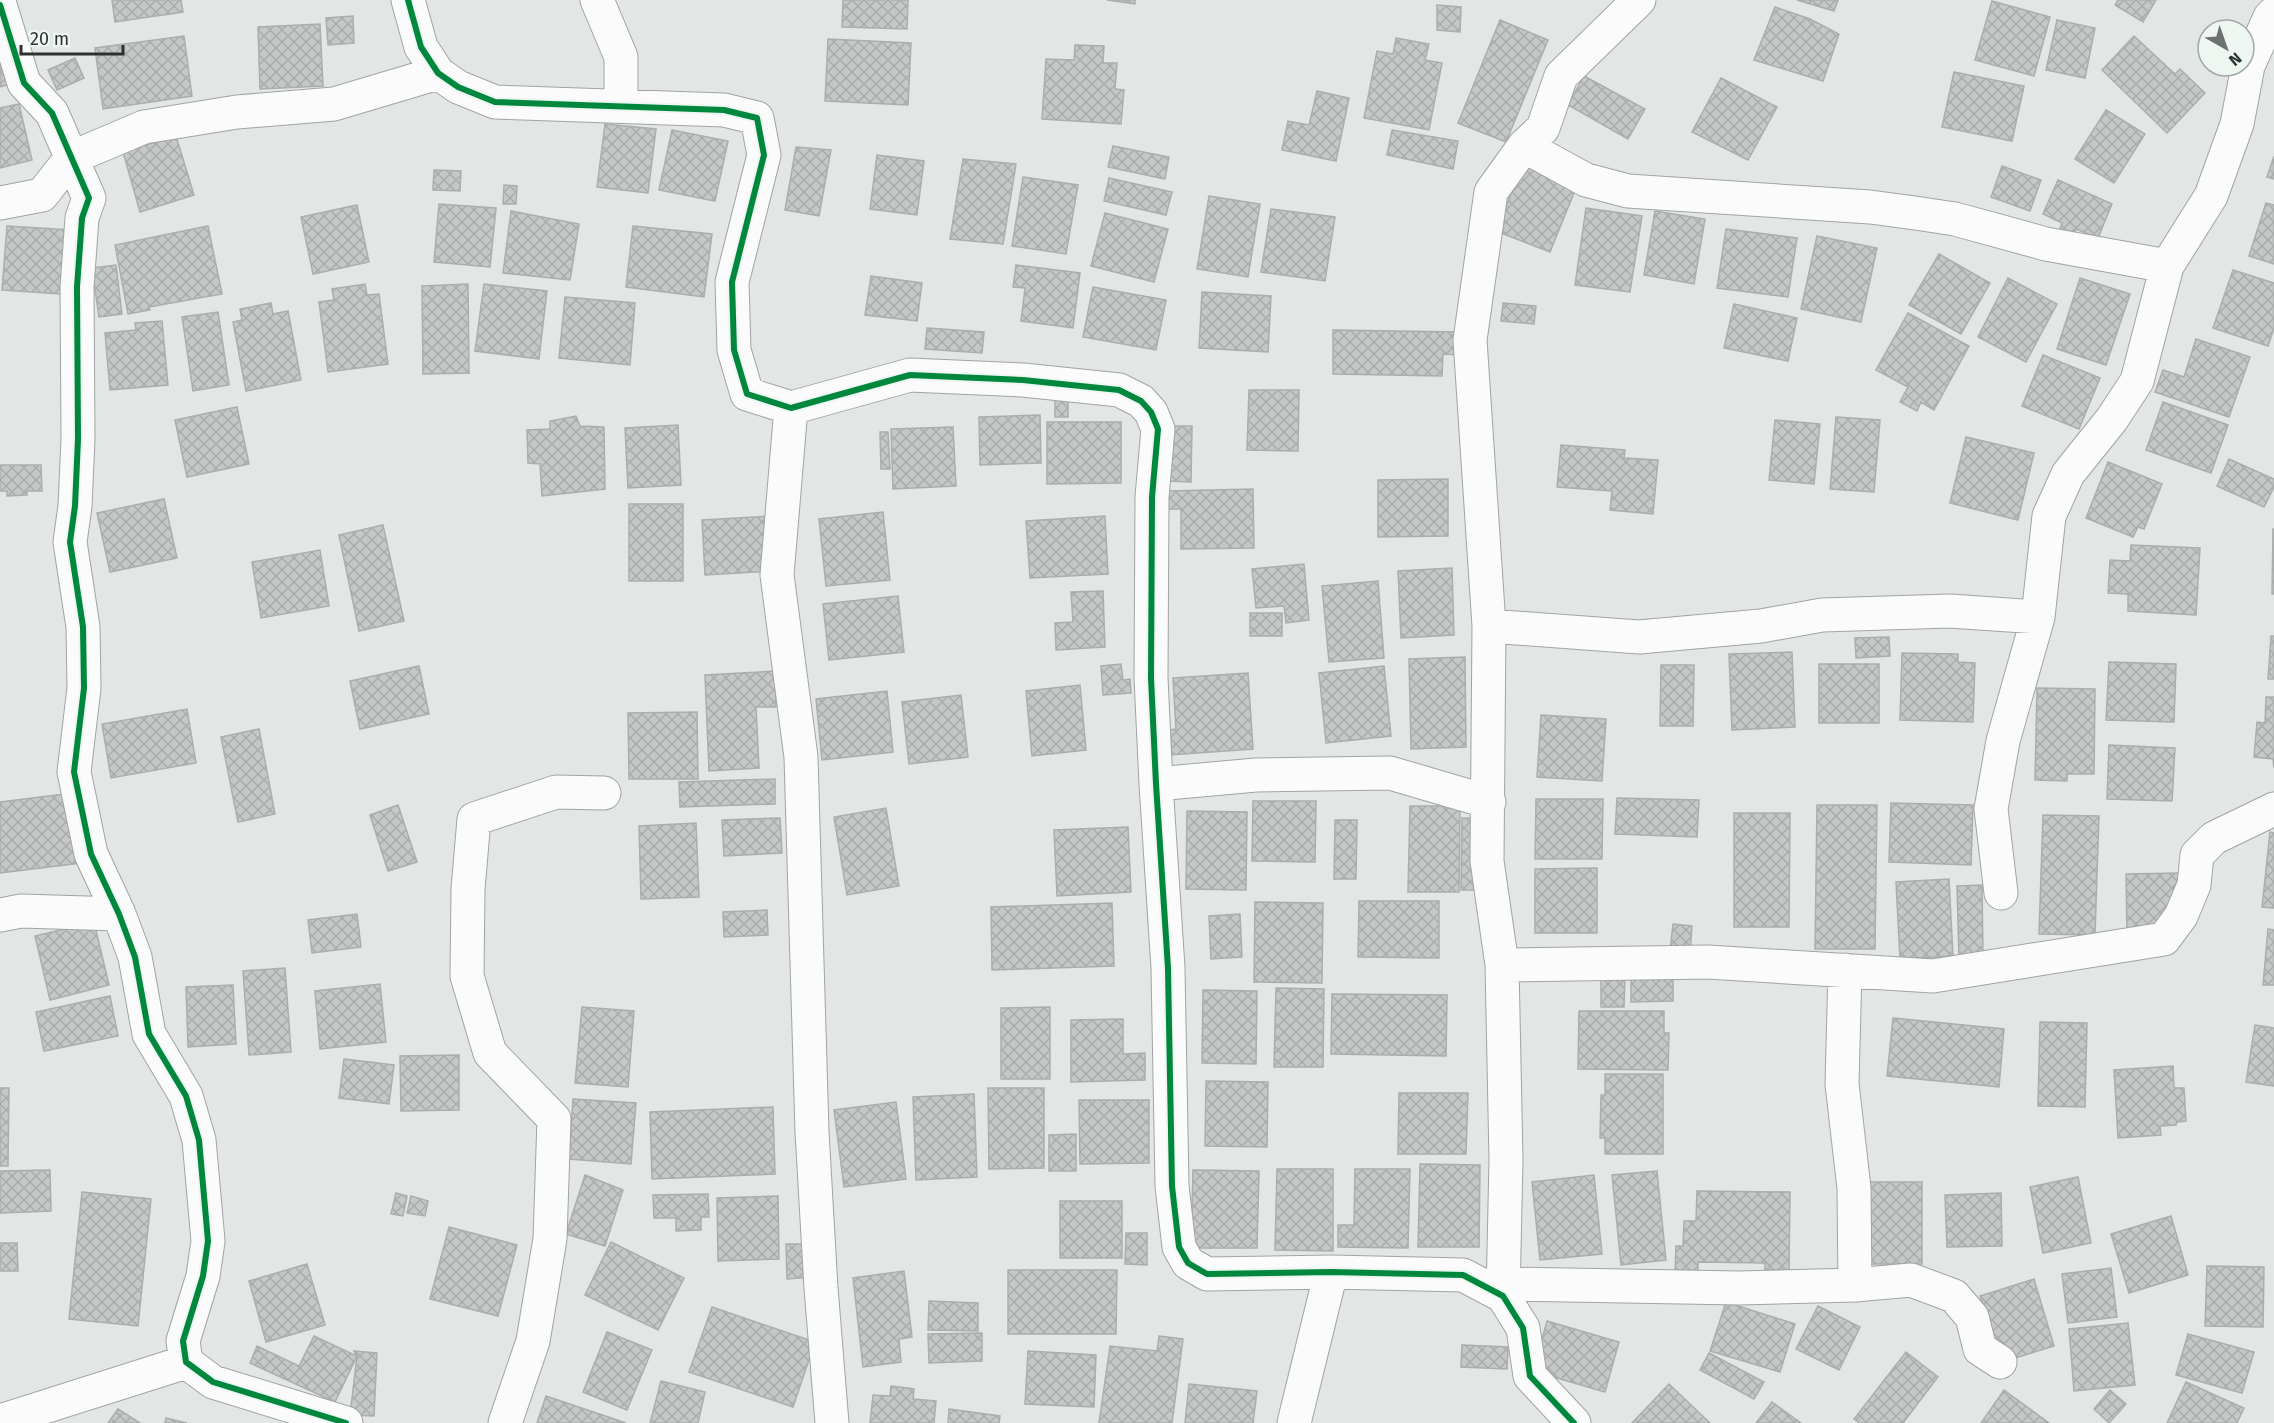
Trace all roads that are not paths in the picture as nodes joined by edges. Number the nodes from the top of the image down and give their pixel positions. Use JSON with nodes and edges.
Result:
{"nodes":[{"id":1,"x":408,"y":0,"type":"edge"},
{"id":2,"x":597,"y":0,"type":"edge"},
{"id":3,"x":1639,"y":0,"type":"edge"},
{"id":4,"x":0,"y":5,"type":"edge"},
{"id":5,"x":2274,"y":13,"type":"edge"},
{"id":6,"x":438,"y":73,"type":"junction"},
{"id":7,"x":621,"y":106,"type":"junction"},
{"id":8,"x":1524,"y":146,"type":"junction"},
{"id":9,"x":71,"y":158,"type":"junction"},
{"id":10,"x":0,"y":203,"type":"edge"},
{"id":11,"x":2167,"y":266,"type":"junction"},
{"id":12,"x":791,"y":408,"type":"junction"},
{"id":13,"x":2038,"y":617,"type":"junction"},
{"id":14,"x":1489,"y":626,"type":"junction"},
{"id":15,"x":1156,"y":784,"type":"junction"},
{"id":16,"x":604,"y":793,"type":"dead end"},
{"id":17,"x":1489,"y":802,"type":"junction"},
{"id":18,"x":2274,"y":809,"type":"edge"},
{"id":19,"x":2001,"y":893,"type":"dead end"},
{"id":20,"x":119,"y":914,"type":"junction"},
{"id":21,"x":0,"y":915,"type":"edge"},
{"id":22,"x":1502,"y":965,"type":"junction"},
{"id":23,"x":1845,"y":970,"type":"junction"},
{"id":24,"x":1331,"y":1272,"type":"junction"},
{"id":25,"x":1855,"y":1285,"type":"junction"},
{"id":26,"x":1503,"y":1290,"type":"junction"},
{"id":27,"x":186,"y":1362,"type":"junction"},
{"id":28,"x":2000,"y":1362,"type":"dead end"},
{"id":29,"x":0,"y":1421,"type":"edge"},
{"id":30,"x":346,"y":1423,"type":"edge"},
{"id":31,"x":505,"y":1423,"type":"edge"},
{"id":32,"x":832,"y":1423,"type":"edge"},
{"id":33,"x":1294,"y":1423,"type":"edge"},
{"id":34,"x":1574,"y":1423,"type":"edge"}],
"edges":[{"from":1,"to":6,"type":"street"},
{"from":2,"to":7,"type":"street"},
{"from":3,"to":8,"type":"street"},
{"from":4,"to":9,"type":"street"},
{"from":5,"to":11,"type":"street"},
{"from":6,"to":7,"type":"street"},
{"from":6,"to":9,"type":"street"},
{"from":7,"to":12,"type":"street"},
{"from":8,"to":11,"type":"street"},
{"from":8,"to":14,"type":"street"},
{"from":9,"to":10,"type":"street"},
{"from":9,"to":20,"type":"street"},
{"from":11,"to":13,"type":"street"},
{"from":12,"to":15,"type":"street"},
{"from":12,"to":32,"type":"street"},
{"from":13,"to":14,"type":"street"},
{"from":13,"to":19,"type":"street"},
{"from":14,"to":17,"type":"street"},
{"from":15,"to":17,"type":"street"},
{"from":15,"to":24,"type":"street"},
{"from":16,"to":31,"type":"street"},
{"from":17,"to":22,"type":"street"},
{"from":18,"to":23,"type":"street"},
{"from":20,"to":21,"type":"street"},
{"from":20,"to":27,"type":"street"},
{"from":22,"to":23,"type":"street"},
{"from":22,"to":26,"type":"street"},
{"from":23,"to":25,"type":"street"},
{"from":24,"to":26,"type":"street"},
{"from":24,"to":33,"type":"street"},
{"from":25,"to":26,"type":"street"},
{"from":25,"to":28,"type":"street"},
{"from":26,"to":34,"type":"street"},
{"from":27,"to":29,"type":"street"},
{"from":27,"to":30,"type":"street"}]}
